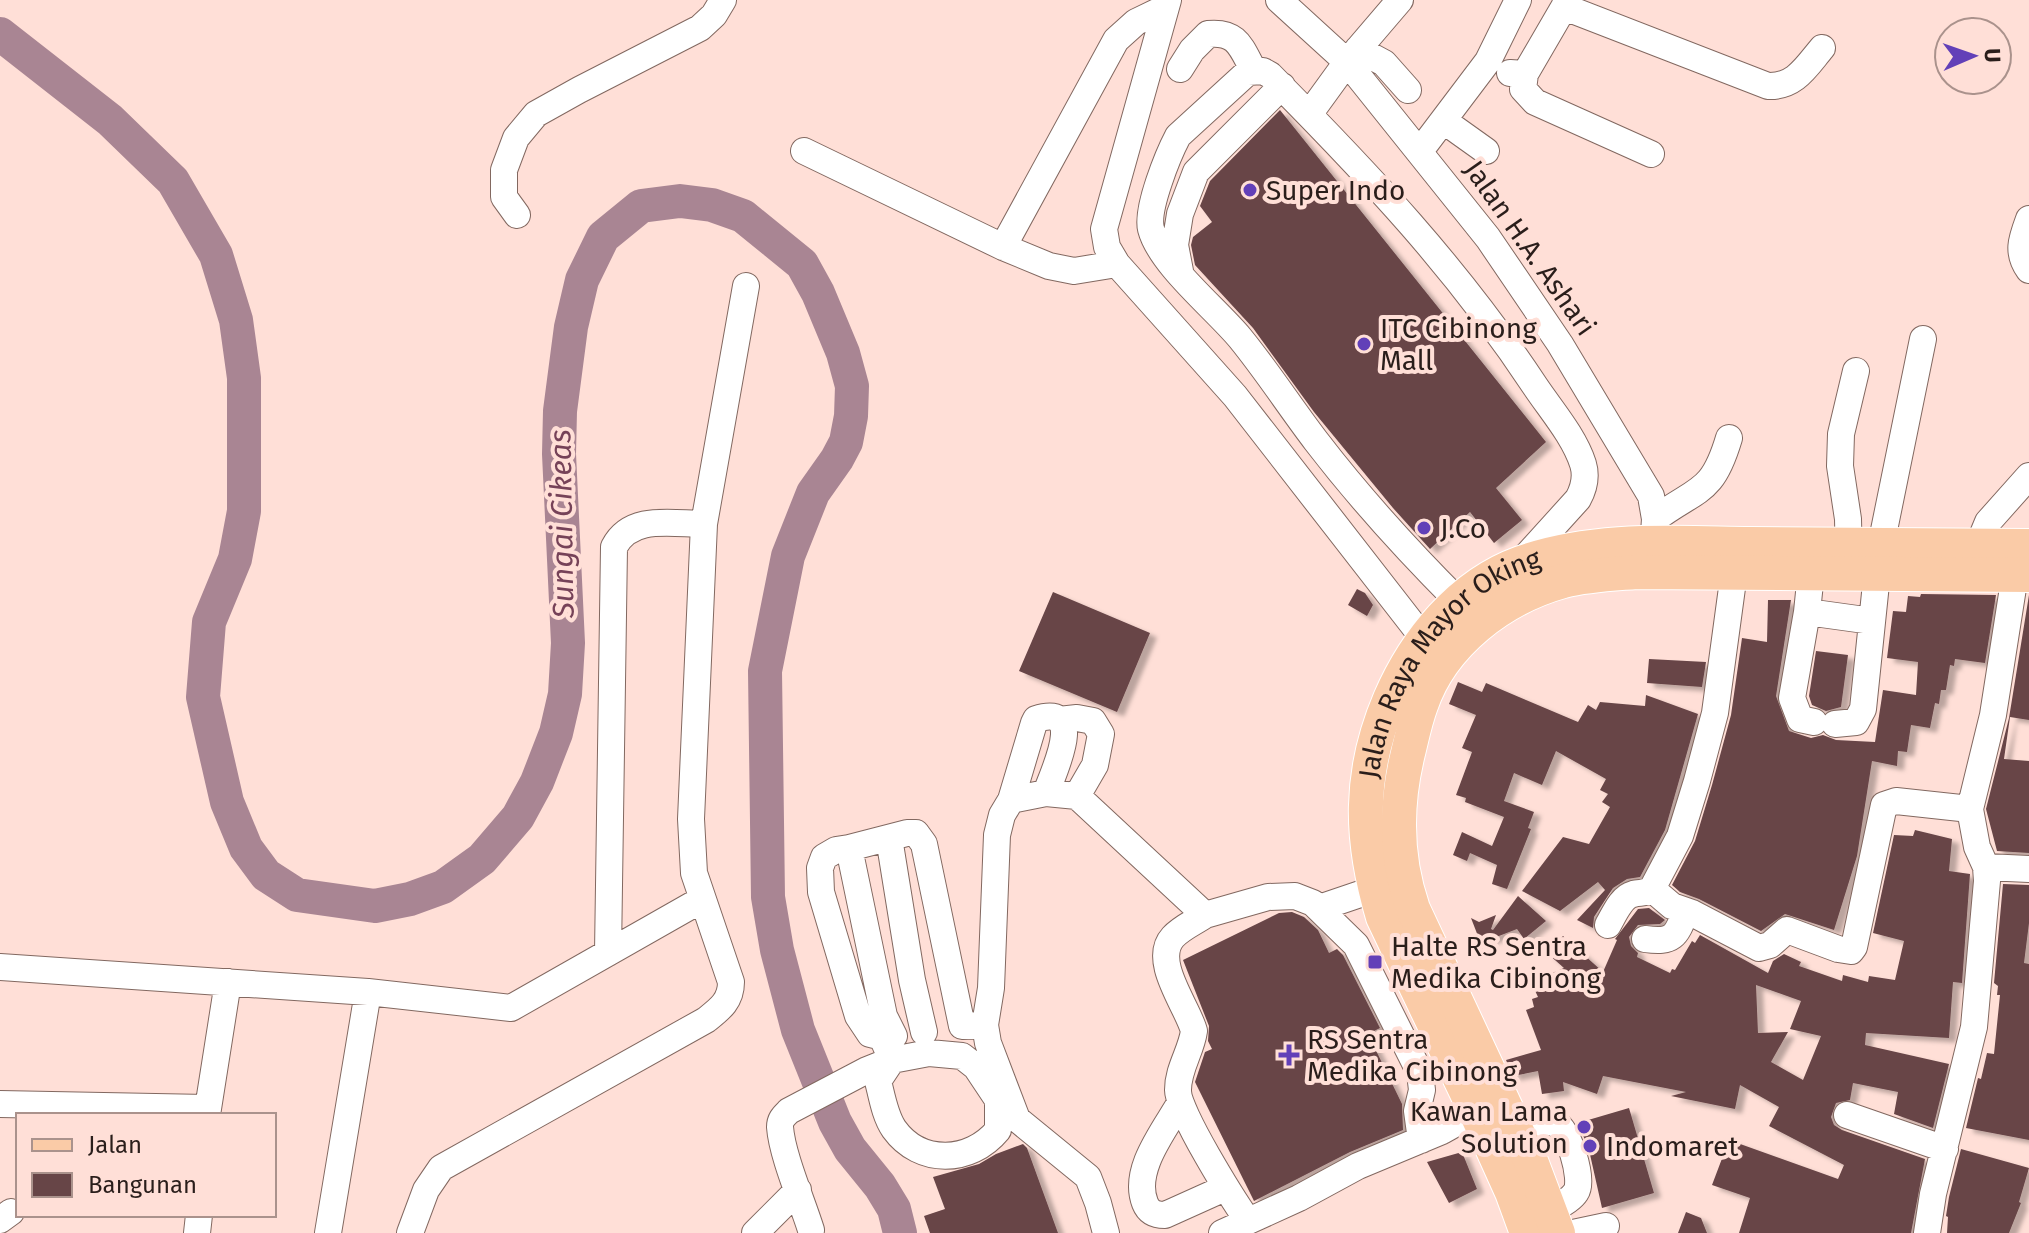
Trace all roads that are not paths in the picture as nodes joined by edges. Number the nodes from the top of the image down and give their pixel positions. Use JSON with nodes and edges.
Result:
{"nodes":[{"id":1,"x":723,"y":0,"type":"edge"},
{"id":2,"x":1279,"y":0,"type":"edge"},
{"id":3,"x":1518,"y":0,"type":"edge"},
{"id":4,"x":1397,"y":1,"type":"edge"},
{"id":5,"x":1167,"y":4,"type":"edge"},
{"id":6,"x":1566,"y":4,"type":"edge"},
{"id":7,"x":1822,"y":48,"type":"dead end"},
{"id":8,"x":1353,"y":55,"type":"junction"},
{"id":9,"x":1488,"y":61,"type":"junction"},
{"id":10,"x":1180,"y":69,"type":"dead end"},
{"id":11,"x":1254,"y":71,"type":"junction"},
{"id":12,"x":1525,"y":74,"type":"junction"},
{"id":13,"x":1282,"y":86,"type":"junction"},
{"id":14,"x":1408,"y":90,"type":"dead end"},
{"id":15,"x":1310,"y":113,"type":"junction"},
{"id":16,"x":1444,"y":121,"type":"junction"},
{"id":17,"x":804,"y":151,"type":"dead end"},
{"id":18,"x":1420,"y":151,"type":"junction"},
{"id":19,"x":1486,"y":151,"type":"dead end"},
{"id":20,"x":1651,"y":154,"type":"dead end"},
{"id":21,"x":517,"y":215,"type":"dead end"},
{"id":22,"x":2029,"y":219,"type":"edge"},
{"id":23,"x":1003,"y":247,"type":"junction"},
{"id":24,"x":1117,"y":264,"type":"junction"},
{"id":25,"x":2029,"y":270,"type":"edge"},
{"id":26,"x":1181,"y":274,"type":"junction"},
{"id":27,"x":746,"y":286,"type":"dead end"},
{"id":28,"x":1923,"y":339,"type":"dead end"},
{"id":29,"x":1560,"y":344,"type":"junction"},
{"id":30,"x":1522,"y":367,"type":"junction"},
{"id":31,"x":1856,"y":371,"type":"dead end"},
{"id":32,"x":1729,"y":438,"type":"dead end"},
{"id":33,"x":2029,"y":476,"type":"edge"},
{"id":34,"x":704,"y":524,"type":"junction"},
{"id":35,"x":1653,"y":545,"type":"junction"},
{"id":36,"x":1978,"y":546,"type":"junction"},
{"id":37,"x":1864,"y":559,"type":"junction"},
{"id":38,"x":1520,"y":563,"type":"junction"},
{"id":39,"x":2024,"y":565,"type":"edge"},
{"id":40,"x":1734,"y":573,"type":"junction"},
{"id":41,"x":1811,"y":573,"type":"junction"},
{"id":42,"x":1455,"y":604,"type":"junction"},
{"id":43,"x":1807,"y":612,"type":"junction"},
{"id":44,"x":1872,"y":621,"type":"junction"},
{"id":45,"x":1424,"y":639,"type":"junction"},
{"id":46,"x":1059,"y":720,"type":"junction"},
{"id":47,"x":1046,"y":793,"type":"junction"},
{"id":48,"x":1077,"y":796,"type":"junction"},
{"id":49,"x":1011,"y":800,"type":"junction"},
{"id":50,"x":1970,"y":809,"type":"junction"},
{"id":51,"x":889,"y":838,"type":"junction"},
{"id":52,"x":849,"y":848,"type":"junction"},
{"id":53,"x":1986,"y":867,"type":"junction"},
{"id":54,"x":2029,"y":869,"type":"edge"},
{"id":55,"x":1375,"y":889,"type":"junction"},
{"id":56,"x":1652,"y":889,"type":"junction"},
{"id":57,"x":701,"y":900,"type":"junction"},
{"id":58,"x":1319,"y":908,"type":"junction"},
{"id":59,"x":1686,"y":911,"type":"junction"},
{"id":60,"x":1205,"y":915,"type":"junction"},
{"id":61,"x":1608,"y":925,"type":"dead end"},
{"id":62,"x":1645,"y":939,"type":"dead end"},
{"id":63,"x":608,"y":953,"type":"junction"},
{"id":64,"x":0,"y":967,"type":"edge"},
{"id":65,"x":228,"y":982,"type":"junction"},
{"id":66,"x":368,"y":992,"type":"junction"},
{"id":67,"x":974,"y":1026,"type":"junction"},
{"id":68,"x":924,"y":1032,"type":"junction"},
{"id":69,"x":889,"y":1045,"type":"junction"},
{"id":70,"x":1180,"y":1103,"type":"junction"},
{"id":71,"x":0,"y":1104,"type":"edge"},
{"id":72,"x":207,"y":1112,"type":"edge"},
{"id":73,"x":1497,"y":1113,"type":"junction"},
{"id":74,"x":1847,"y":1115,"type":"dead end"},
{"id":75,"x":1007,"y":1124,"type":"junction"},
{"id":76,"x":1421,"y":1140,"type":"junction"},
{"id":77,"x":1945,"y":1149,"type":"junction"},
{"id":78,"x":1174,"y":1160,"type":"dead end"},
{"id":79,"x":1141,"y":1179,"type":"junction"},
{"id":80,"x":1225,"y":1188,"type":"junction"},
{"id":81,"x":798,"y":1190,"type":"junction"},
{"id":82,"x":1248,"y":1221,"type":"junction"},
{"id":83,"x":1606,"y":1226,"type":"dead end"},
{"id":84,"x":1552,"y":1227,"type":"edge"},
{"id":85,"x":811,"y":1230,"type":"dead end"},
{"id":86,"x":328,"y":1233,"type":"edge"},
{"id":87,"x":410,"y":1233,"type":"edge"},
{"id":88,"x":755,"y":1233,"type":"edge"},
{"id":89,"x":1106,"y":1233,"type":"edge"},
{"id":90,"x":1222,"y":1233,"type":"edge"},
{"id":91,"x":1927,"y":1233,"type":"edge"}],
"edges":[{"from":1,"to":21,"type":"street"},
{"from":2,"to":8,"type":"street","name":"Jalan H.A. Ashari"},
{"from":3,"to":9,"type":"street"},
{"from":4,"to":8,"type":"street"},
{"from":5,"to":23,"type":"street"},
{"from":5,"to":24,"type":"street"},
{"from":6,"to":7,"type":"street"},
{"from":6,"to":12,"type":"street"},
{"from":8,"to":14,"type":"street"},
{"from":8,"to":15,"type":"street"},
{"from":8,"to":18,"type":"street","name":"Jalan H.A. Ashari"},
{"from":9,"to":12,"type":"street"},
{"from":9,"to":16,"type":"street"},
{"from":10,"to":11,"type":"street"},
{"from":11,"to":13,"type":"street"},
{"from":11,"to":26,"type":"street"},
{"from":12,"to":20,"type":"street"},
{"from":13,"to":15,"type":"street"},
{"from":13,"to":26,"type":"street"},
{"from":15,"to":30,"type":"street"},
{"from":16,"to":18,"type":"street"},
{"from":16,"to":19,"type":"street"},
{"from":17,"to":23,"type":"street"},
{"from":18,"to":29,"type":"street","name":"Jalan H.A. Ashari"},
{"from":22,"to":25,"type":"street"},
{"from":23,"to":24,"type":"street"},
{"from":24,"to":45,"type":"street"},
{"from":26,"to":42,"type":"street"},
{"from":27,"to":34,"type":"street"},
{"from":28,"to":37,"type":"street"},
{"from":29,"to":30,"type":"street"},
{"from":29,"to":35,"type":"street","name":"Jalan H.A. Ashari"},
{"from":30,"to":38,"type":"street"},
{"from":31,"to":37,"type":"street"},
{"from":32,"to":35,"type":"street"},
{"from":33,"to":36,"type":"street"},
{"from":34,"to":57,"type":"street"},
{"from":34,"to":63,"type":"street"},
{"from":35,"to":37,"type":"main road","name":"Jalan Raya Mayor Oking"},
{"from":35,"to":38,"type":"main road","name":"Jalan Raya Mayor Oking"},
{"from":35,"to":40,"type":"main road","name":"Jalan Raya Mayor Oking"},
{"from":35,"to":73,"type":"main road","name":"Jalan Raya Mayor Oking"},
{"from":36,"to":37,"type":"main road","name":"Jalan Raya Mayor Oking"},
{"from":36,"to":39,"type":"main road","name":"Jalan Raya Mayor Oking"},
{"from":37,"to":39,"type":"main road","name":"Jalan Raya Mayor Oking"},
{"from":37,"to":41,"type":"main road","name":"Jalan Raya Mayor Oking"},
{"from":37,"to":44,"type":"street"},
{"from":38,"to":42,"type":"main road","name":"Jalan Raya Mayor Oking"},
{"from":39,"to":50,"type":"street"},
{"from":40,"to":41,"type":"main road","name":"Jalan Raya Mayor Oking"},
{"from":40,"to":56,"type":"street"},
{"from":41,"to":43,"type":"street"},
{"from":42,"to":45,"type":"main road","name":"Jalan Raya Mayor Oking"},
{"from":43,"to":44,"type":"street"},
{"from":43,"to":44,"type":"street"},
{"from":45,"to":55,"type":"main road","name":"Jalan Raya Mayor Oking"},
{"from":46,"to":47,"type":"street"},
{"from":46,"to":48,"type":"street"},
{"from":46,"to":49,"type":"street"},
{"from":47,"to":48,"type":"street"},
{"from":47,"to":49,"type":"street"},
{"from":48,"to":60,"type":"street"},
{"from":49,"to":67,"type":"street"},
{"from":50,"to":53,"type":"street"},
{"from":50,"to":59,"type":"street"},
{"from":51,"to":52,"type":"street"},
{"from":51,"to":67,"type":"street"},
{"from":51,"to":68,"type":"street"},
{"from":52,"to":69,"type":"street"},
{"from":52,"to":69,"type":"street"},
{"from":53,"to":54,"type":"street"},
{"from":53,"to":77,"type":"street"},
{"from":55,"to":58,"type":"street"},
{"from":55,"to":73,"type":"main road","name":"Jalan Raya Mayor Oking"},
{"from":56,"to":59,"type":"street"},
{"from":56,"to":61,"type":"street"},
{"from":57,"to":63,"type":"street"},
{"from":57,"to":87,"type":"street"},
{"from":58,"to":60,"type":"street"},
{"from":58,"to":76,"type":"street"},
{"from":59,"to":62,"type":"street"},
{"from":60,"to":70,"type":"street"},
{"from":63,"to":66,"type":"street"},
{"from":64,"to":65,"type":"street"},
{"from":65,"to":66,"type":"street"},
{"from":65,"to":72,"type":"street"},
{"from":66,"to":86,"type":"street"},
{"from":67,"to":68,"type":"street"},
{"from":67,"to":75,"type":"street"},
{"from":68,"to":69,"type":"street"},
{"from":69,"to":75,"type":"street"},
{"from":69,"to":75,"type":"street"},
{"from":69,"to":81,"type":"street"},
{"from":70,"to":79,"type":"street"},
{"from":70,"to":80,"type":"street"},
{"from":71,"to":72,"type":"street"},
{"from":73,"to":76,"type":"street"},
{"from":73,"to":84,"type":"main road","name":"Jalan Raya Mayor Oking"},
{"from":73,"to":84,"type":"street"},
{"from":74,"to":77,"type":"street"},
{"from":75,"to":89,"type":"street"},
{"from":76,"to":82,"type":"street"},
{"from":77,"to":91,"type":"street"},
{"from":78,"to":79,"type":"street"},
{"from":79,"to":80,"type":"street"},
{"from":80,"to":82,"type":"street"},
{"from":81,"to":85,"type":"street"},
{"from":81,"to":88,"type":"street"},
{"from":82,"to":90,"type":"street"},
{"from":83,"to":84,"type":"street"}]}
